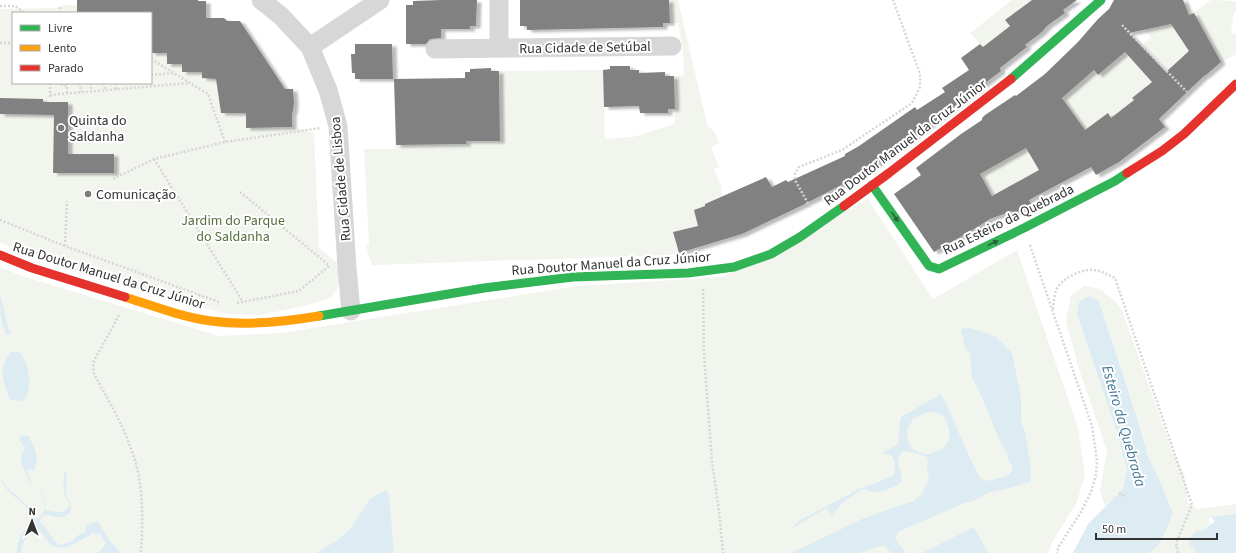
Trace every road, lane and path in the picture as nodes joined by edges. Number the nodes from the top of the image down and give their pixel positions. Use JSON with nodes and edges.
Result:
{"nodes":[{"id":1,"x":261,"y":0,"type":"edge"},
{"id":2,"x":380,"y":0,"type":"edge"},
{"id":3,"x":499,"y":0,"type":"edge"},
{"id":4,"x":893,"y":0,"type":"edge"},
{"id":5,"x":1101,"y":0,"type":"edge"},
{"id":6,"x":0,"y":6,"type":"edge"},
{"id":7,"x":60,"y":6,"type":"dead end"},
{"id":8,"x":24,"y":12,"type":"edge"},
{"id":9,"x":60,"y":12,"type":"edge"},
{"id":10,"x":1122,"y":25,"type":"dead end"},
{"id":11,"x":0,"y":43,"type":"edge"},
{"id":12,"x":12,"y":43,"type":"edge"},
{"id":13,"x":672,"y":46,"type":"dead end"},
{"id":14,"x":310,"y":47,"type":"junction"},
{"id":15,"x":499,"y":48,"type":"junction"},
{"id":16,"x":435,"y":49,"type":"dead end"},
{"id":17,"x":152,"y":60,"type":"edge"},
{"id":18,"x":175,"y":73,"type":"junction"},
{"id":19,"x":152,"y":75,"type":"edge"},
{"id":20,"x":190,"y":83,"type":"junction"},
{"id":21,"x":50,"y":84,"type":"edge"},
{"id":22,"x":67,"y":84,"type":"edge"},
{"id":23,"x":80,"y":84,"type":"edge"},
{"id":24,"x":91,"y":84,"type":"edge"},
{"id":25,"x":104,"y":84,"type":"edge"},
{"id":26,"x":116,"y":84,"type":"edge"},
{"id":27,"x":129,"y":84,"type":"edge"},
{"id":28,"x":1236,"y":84,"type":"edge"},
{"id":29,"x":130,"y":88,"type":"junction"},
{"id":30,"x":116,"y":89,"type":"junction"},
{"id":31,"x":105,"y":90,"type":"junction"},
{"id":32,"x":91,"y":91,"type":"junction"},
{"id":33,"x":81,"y":92,"type":"junction"},
{"id":34,"x":1187,"y":92,"type":"dead end"},
{"id":35,"x":67,"y":93,"type":"junction"},
{"id":36,"x":50,"y":95,"type":"junction"},
{"id":37,"x":50,"y":99,"type":"dead end"},
{"id":38,"x":323,"y":128,"type":"dead end"},
{"id":39,"x":225,"y":142,"type":"junction"},
{"id":40,"x":154,"y":159,"type":"junction"},
{"id":41,"x":113,"y":179,"type":"dead end"},
{"id":42,"x":872,"y":185,"type":"junction"},
{"id":43,"x":240,"y":192,"type":"dead end"},
{"id":44,"x":67,"y":201,"type":"dead end"},
{"id":45,"x":0,"y":220,"type":"edge"},
{"id":46,"x":819,"y":223,"type":"junction"},
{"id":47,"x":1024,"y":228,"type":"junction"},
{"id":48,"x":65,"y":246,"type":"junction"},
{"id":49,"x":0,"y":256,"type":"edge"},
{"id":50,"x":704,"y":271,"type":"junction"},
{"id":51,"x":128,"y":299,"type":"junction"},
{"id":52,"x":219,"y":302,"type":"dead end"},
{"id":53,"x":243,"y":302,"type":"junction"},
{"id":54,"x":232,"y":304,"type":"dead end"},
{"id":55,"x":1053,"y":309,"type":"junction"},
{"id":56,"x":352,"y":311,"type":"junction"},
{"id":57,"x":260,"y":323,"type":"junction"},
{"id":58,"x":1119,"y":493,"type":"dead end"},
{"id":59,"x":1125,"y":496,"type":"dead end"},
{"id":60,"x":141,"y":553,"type":"edge"},
{"id":61,"x":724,"y":553,"type":"edge"},
{"id":62,"x":1057,"y":553,"type":"edge"},
{"id":63,"x":1178,"y":553,"type":"edge"}],
"edges":[{"from":1,"to":14,"type":"street","name":"Rua Cidade de Lisboa"},
{"from":2,"to":14,"type":"street"},
{"from":3,"to":15,"type":"street","name":"Rua Cidade de Setúbal"},
{"from":4,"to":46,"type":"path"},
{"from":5,"to":42,"type":"main road","name":"Rua Doutor Manuel da Cruz Júnior"},
{"from":6,"to":8,"type":"path"},
{"from":7,"to":9,"type":"path"},
{"from":10,"to":34,"type":"path"},
{"from":11,"to":12,"type":"path"},
{"from":13,"to":15,"type":"street","name":"Rua Cidade de Setúbal"},
{"from":14,"to":56,"type":"street","name":"Rua Cidade de Lisboa"},
{"from":15,"to":16,"type":"street","name":"Rua Cidade de Setúbal"},
{"from":17,"to":18,"type":"path"},
{"from":18,"to":19,"type":"path"},
{"from":18,"to":20,"type":"path"},
{"from":20,"to":29,"type":"path"},
{"from":20,"to":39,"type":"path"},
{"from":21,"to":36,"type":"path"},
{"from":22,"to":35,"type":"path"},
{"from":23,"to":33,"type":"path"},
{"from":24,"to":32,"type":"path"},
{"from":25,"to":31,"type":"path"},
{"from":26,"to":30,"type":"path"},
{"from":27,"to":29,"type":"path"},
{"from":28,"to":47,"type":"main road","name":"Rua Esteiro da Quebrada"},
{"from":29,"to":30,"type":"path"},
{"from":30,"to":31,"type":"path"},
{"from":31,"to":32,"type":"path"},
{"from":32,"to":33,"type":"path"},
{"from":33,"to":35,"type":"path"},
{"from":35,"to":36,"type":"path"},
{"from":36,"to":37,"type":"path"},
{"from":38,"to":39,"type":"path"},
{"from":39,"to":40,"type":"path"},
{"from":40,"to":41,"type":"path"},
{"from":40,"to":53,"type":"path"},
{"from":42,"to":46,"type":"main road","name":"Rua Doutor Manuel da Cruz Júnior"},
{"from":42,"to":47,"type":"main road","name":"Rua Esteiro da Quebrada","one_way":true},
{"from":43,"to":53,"type":"path"},
{"from":44,"to":48,"type":"path"},
{"from":45,"to":48,"type":"path"},
{"from":46,"to":50,"type":"main road","name":"Rua Doutor Manuel da Cruz Júnior"},
{"from":47,"to":55,"type":"path"},
{"from":48,"to":52,"type":"path"},
{"from":49,"to":51,"type":"main road","name":"Rua Doutor Manuel da Cruz Júnior"},
{"from":50,"to":56,"type":"main road","name":"Rua Doutor Manuel da Cruz Júnior"},
{"from":50,"to":61,"type":"path"},
{"from":51,"to":57,"type":"main road","name":"Rua Doutor Manuel da Cruz Júnior"},
{"from":51,"to":60,"type":"path"},
{"from":53,"to":54,"type":"path"},
{"from":53,"to":57,"type":"path"},
{"from":55,"to":62,"type":"path"},
{"from":55,"to":63,"type":"path"},
{"from":56,"to":57,"type":"main road","name":"Rua Doutor Manuel da Cruz Júnior"},
{"from":58,"to":59,"type":"path"}]}
